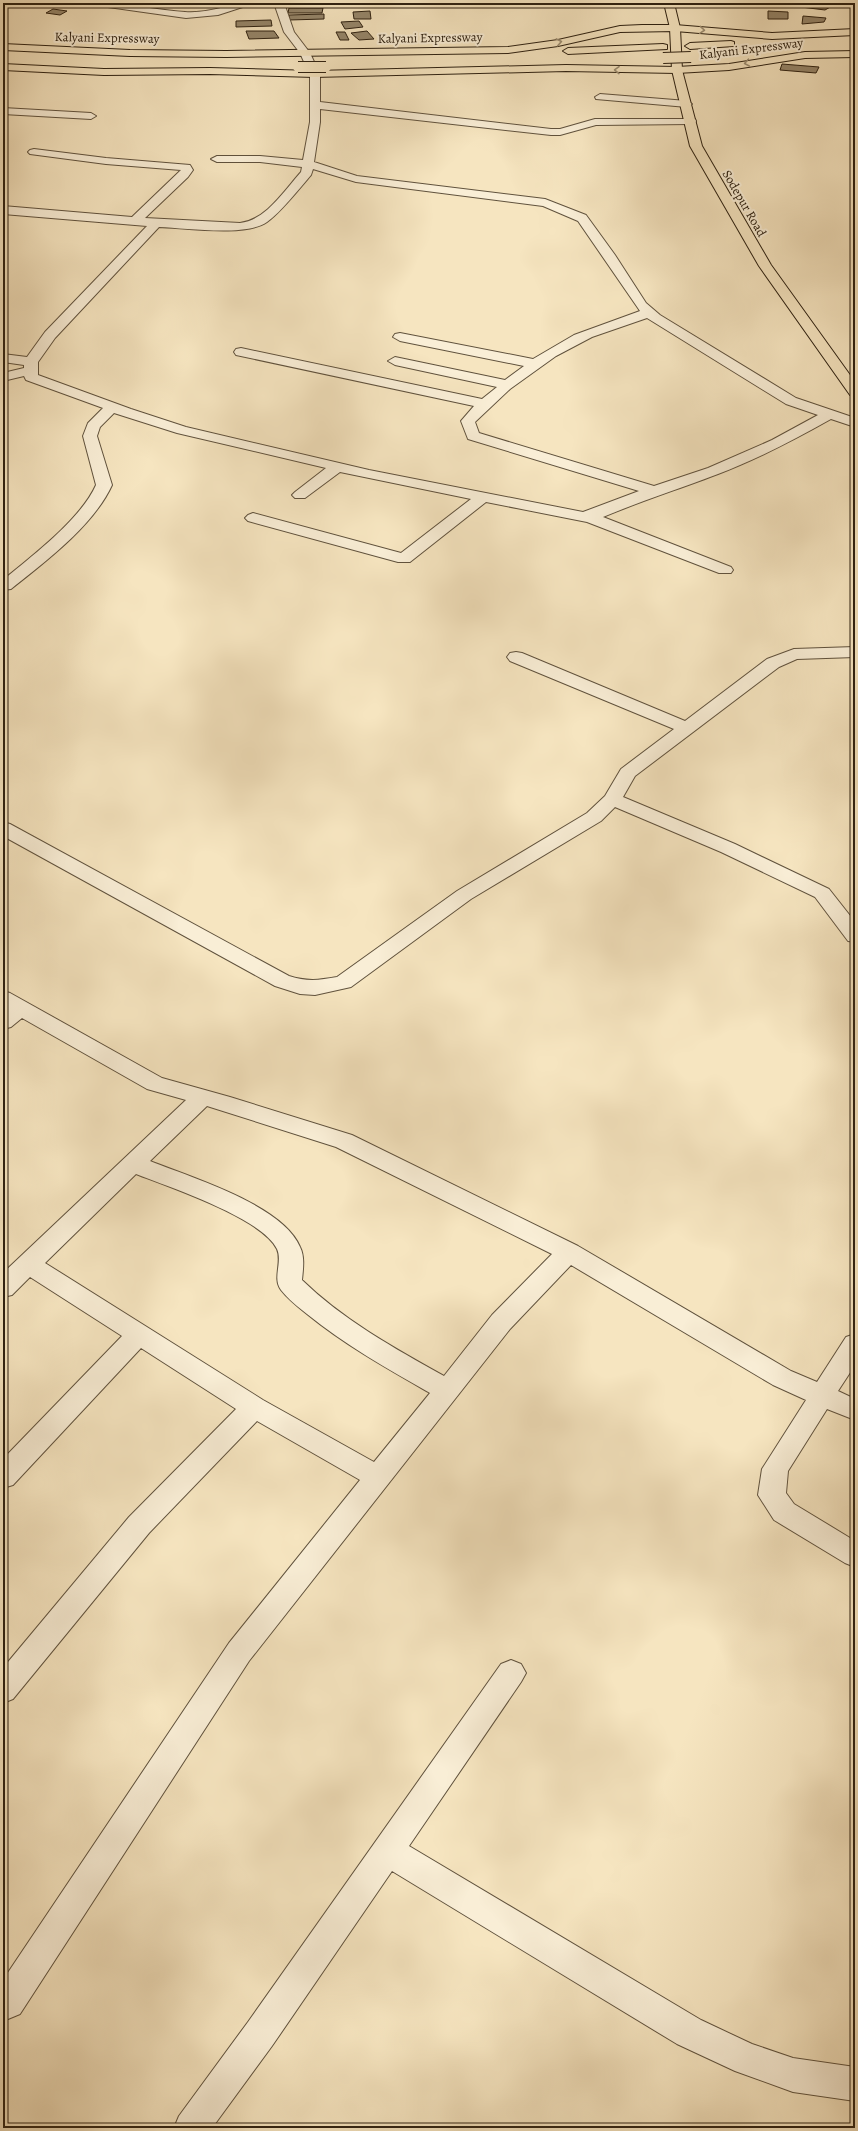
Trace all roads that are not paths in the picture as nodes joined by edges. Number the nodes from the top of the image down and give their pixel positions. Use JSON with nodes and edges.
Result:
{"nodes":[{"id":1,"x":102,"y":3,"type":"edge"},
{"id":2,"x":250,"y":3,"type":"edge"},
{"id":3,"x":279,"y":3,"type":"edge"},
{"id":4,"x":669,"y":3,"type":"edge"},
{"id":5,"x":675,"y":28,"type":"junction"},
{"id":6,"x":855,"y":32,"type":"edge"},
{"id":7,"x":855,"y":39,"type":"edge"},
{"id":8,"x":3,"y":47,"type":"edge"},
{"id":9,"x":855,"y":49,"type":"edge"},
{"id":10,"x":305,"y":53,"type":"junction"},
{"id":11,"x":3,"y":54,"type":"edge"},
{"id":12,"x":745,"y":54,"type":"dead end"},
{"id":13,"x":855,"y":54,"type":"edge"},
{"id":14,"x":694,"y":57,"type":"dead end"},
{"id":15,"x":3,"y":63,"type":"edge"},
{"id":16,"x":3,"y":67,"type":"edge"},
{"id":17,"x":677,"y":70,"type":"junction"},
{"id":18,"x":314,"y":74,"type":"junction"},
{"id":19,"x":600,"y":97,"type":"dead end"},
{"id":20,"x":687,"y":104,"type":"junction"},
{"id":21,"x":315,"y":105,"type":"junction"},
{"id":22,"x":3,"y":111,"type":"edge"},
{"id":23,"x":91,"y":116,"type":"dead end"},
{"id":24,"x":691,"y":121,"type":"junction"},
{"id":25,"x":34,"y":152,"type":"dead end"},
{"id":26,"x":237,"y":153,"type":"dead end"},
{"id":27,"x":217,"y":159,"type":"dead end"},
{"id":28,"x":260,"y":160,"type":"junction"},
{"id":29,"x":308,"y":164,"type":"junction"},
{"id":30,"x":3,"y":210,"type":"edge"},
{"id":31,"x":134,"y":222,"type":"junction"},
{"id":32,"x":156,"y":223,"type":"junction"},
{"id":33,"x":648,"y":313,"type":"junction"},
{"id":34,"x":400,"y":338,"type":"dead end"},
{"id":35,"x":241,"y":352,"type":"dead end"},
{"id":36,"x":3,"y":358,"type":"edge"},
{"id":37,"x":395,"y":361,"type":"dead end"},
{"id":38,"x":536,"y":364,"type":"junction"},
{"id":39,"x":31,"y":366,"type":"junction"},
{"id":40,"x":3,"y":377,"type":"edge"},
{"id":41,"x":509,"y":385,"type":"junction"},
{"id":42,"x":855,"y":392,"type":"edge"},
{"id":43,"x":484,"y":404,"type":"junction"},
{"id":44,"x":112,"y":407,"type":"junction"},
{"id":45,"x":830,"y":414,"type":"junction"},
{"id":46,"x":855,"y":423,"type":"edge"},
{"id":47,"x":337,"y":466,"type":"junction"},
{"id":48,"x":654,"y":491,"type":"junction"},
{"id":49,"x":300,"y":495,"type":"dead end"},
{"id":50,"x":483,"y":497,"type":"junction"},
{"id":51,"x":589,"y":517,"type":"junction"},
{"id":52,"x":253,"y":518,"type":"dead end"},
{"id":53,"x":725,"y":570,"type":"dead end"},
{"id":54,"x":4,"y":584,"type":"edge"},
{"id":55,"x":855,"y":652,"type":"edge"},
{"id":56,"x":516,"y":657,"type":"dead end"},
{"id":57,"x":687,"y":728,"type":"junction"},
{"id":58,"x":612,"y":799,"type":"junction"},
{"id":59,"x":3,"y":828,"type":"edge"},
{"id":60,"x":855,"y":936,"type":"edge"},
{"id":61,"x":9,"y":1009,"type":"edge"},
{"id":62,"x":203,"y":1097,"type":"junction"},
{"id":63,"x":133,"y":1164,"type":"junction"},
{"id":64,"x":568,"y":1252,"type":"junction"},
{"id":65,"x":28,"y":1264,"type":"junction"},
{"id":66,"x":3,"y":1288,"type":"edge"},
{"id":67,"x":139,"y":1334,"type":"junction"},
{"id":68,"x":855,"y":1344,"type":"edge"},
{"id":69,"x":446,"y":1390,"type":"junction"},
{"id":70,"x":822,"y":1396,"type":"junction"},
{"id":71,"x":254,"y":1407,"type":"junction"},
{"id":72,"x":855,"y":1410,"type":"edge"},
{"id":73,"x":3,"y":1477,"type":"edge"},
{"id":74,"x":377,"y":1477,"type":"junction"},
{"id":75,"x":855,"y":1556,"type":"edge"},
{"id":76,"x":511,"y":1673,"type":"dead end"},
{"id":77,"x":3,"y":1690,"type":"edge"},
{"id":78,"x":388,"y":1851,"type":"junction"},
{"id":79,"x":5,"y":2004,"type":"edge"},
{"id":80,"x":855,"y":2084,"type":"edge"},
{"id":81,"x":191,"y":2128,"type":"edge"}],
"edges":[{"from":1,"to":2,"type":"street"},
{"from":3,"to":10,"type":"street"},
{"from":4,"to":5,"type":"main road","name":"Sodepur Road"},
{"from":5,"to":6,"type":"main road","name":"Kalyani Expressway","one_way":true},
{"from":10,"to":5,"type":"main road","name":"Kalyani Expressway","one_way":true},
{"from":5,"to":17,"type":"main road","name":"Sodepur Road"},
{"from":7,"to":11,"type":"main road"},
{"from":8,"to":10,"type":"main road","name":"Kalyani Expressway"},
{"from":9,"to":12,"type":"main road"},
{"from":10,"to":18,"type":"street"},
{"from":13,"to":17,"type":"main road","name":"Kalyani Expressway","one_way":true},
{"from":14,"to":15,"type":"main road","bridge":true},
{"from":16,"to":18,"type":"main road","name":"Kalyani Expressway"},
{"from":17,"to":18,"type":"main road","name":"Kalyani Expressway","one_way":true},
{"from":17,"to":20,"type":"main road","name":"Sodepur Road"},
{"from":18,"to":21,"type":"street"},
{"from":19,"to":20,"type":"street"},
{"from":20,"to":24,"type":"main road","name":"Sodepur Road"},
{"from":21,"to":24,"type":"street"},
{"from":21,"to":29,"type":"street"},
{"from":22,"to":23,"type":"street"},
{"from":24,"to":42,"type":"main road","name":"Sodepur Road"},
{"from":25,"to":31,"type":"street"},
{"from":26,"to":28,"type":"street"},
{"from":27,"to":28,"type":"street"},
{"from":28,"to":29,"type":"street"},
{"from":29,"to":32,"type":"street"},
{"from":29,"to":33,"type":"street"},
{"from":30,"to":31,"type":"street"},
{"from":31,"to":32,"type":"street"},
{"from":32,"to":39,"type":"street"},
{"from":33,"to":38,"type":"street"},
{"from":33,"to":45,"type":"street"},
{"from":34,"to":38,"type":"street"},
{"from":35,"to":43,"type":"street"},
{"from":36,"to":39,"type":"street"},
{"from":37,"to":41,"type":"street"},
{"from":38,"to":41,"type":"street"},
{"from":39,"to":40,"type":"street"},
{"from":39,"to":44,"type":"street"},
{"from":41,"to":43,"type":"street"},
{"from":43,"to":48,"type":"street"},
{"from":44,"to":47,"type":"street"},
{"from":44,"to":54,"type":"street"},
{"from":45,"to":46,"type":"street"},
{"from":45,"to":48,"type":"street"},
{"from":47,"to":49,"type":"street"},
{"from":47,"to":50,"type":"street"},
{"from":48,"to":51,"type":"street"},
{"from":50,"to":51,"type":"street"},
{"from":50,"to":52,"type":"street"},
{"from":51,"to":53,"type":"street"},
{"from":55,"to":57,"type":"street"},
{"from":56,"to":57,"type":"street"},
{"from":57,"to":58,"type":"street"},
{"from":58,"to":59,"type":"street"},
{"from":58,"to":60,"type":"street"},
{"from":61,"to":62,"type":"street"},
{"from":62,"to":63,"type":"street"},
{"from":62,"to":64,"type":"street"},
{"from":63,"to":65,"type":"street"},
{"from":63,"to":69,"type":"street"},
{"from":64,"to":69,"type":"street"},
{"from":64,"to":70,"type":"street"},
{"from":65,"to":66,"type":"street"},
{"from":65,"to":67,"type":"street"},
{"from":67,"to":71,"type":"street"},
{"from":67,"to":73,"type":"street"},
{"from":68,"to":70,"type":"street"},
{"from":69,"to":74,"type":"street"},
{"from":70,"to":72,"type":"street"},
{"from":70,"to":75,"type":"street"},
{"from":71,"to":74,"type":"street"},
{"from":71,"to":77,"type":"street"},
{"from":74,"to":79,"type":"street"},
{"from":76,"to":78,"type":"street"},
{"from":78,"to":80,"type":"street"},
{"from":78,"to":81,"type":"street"}]}
